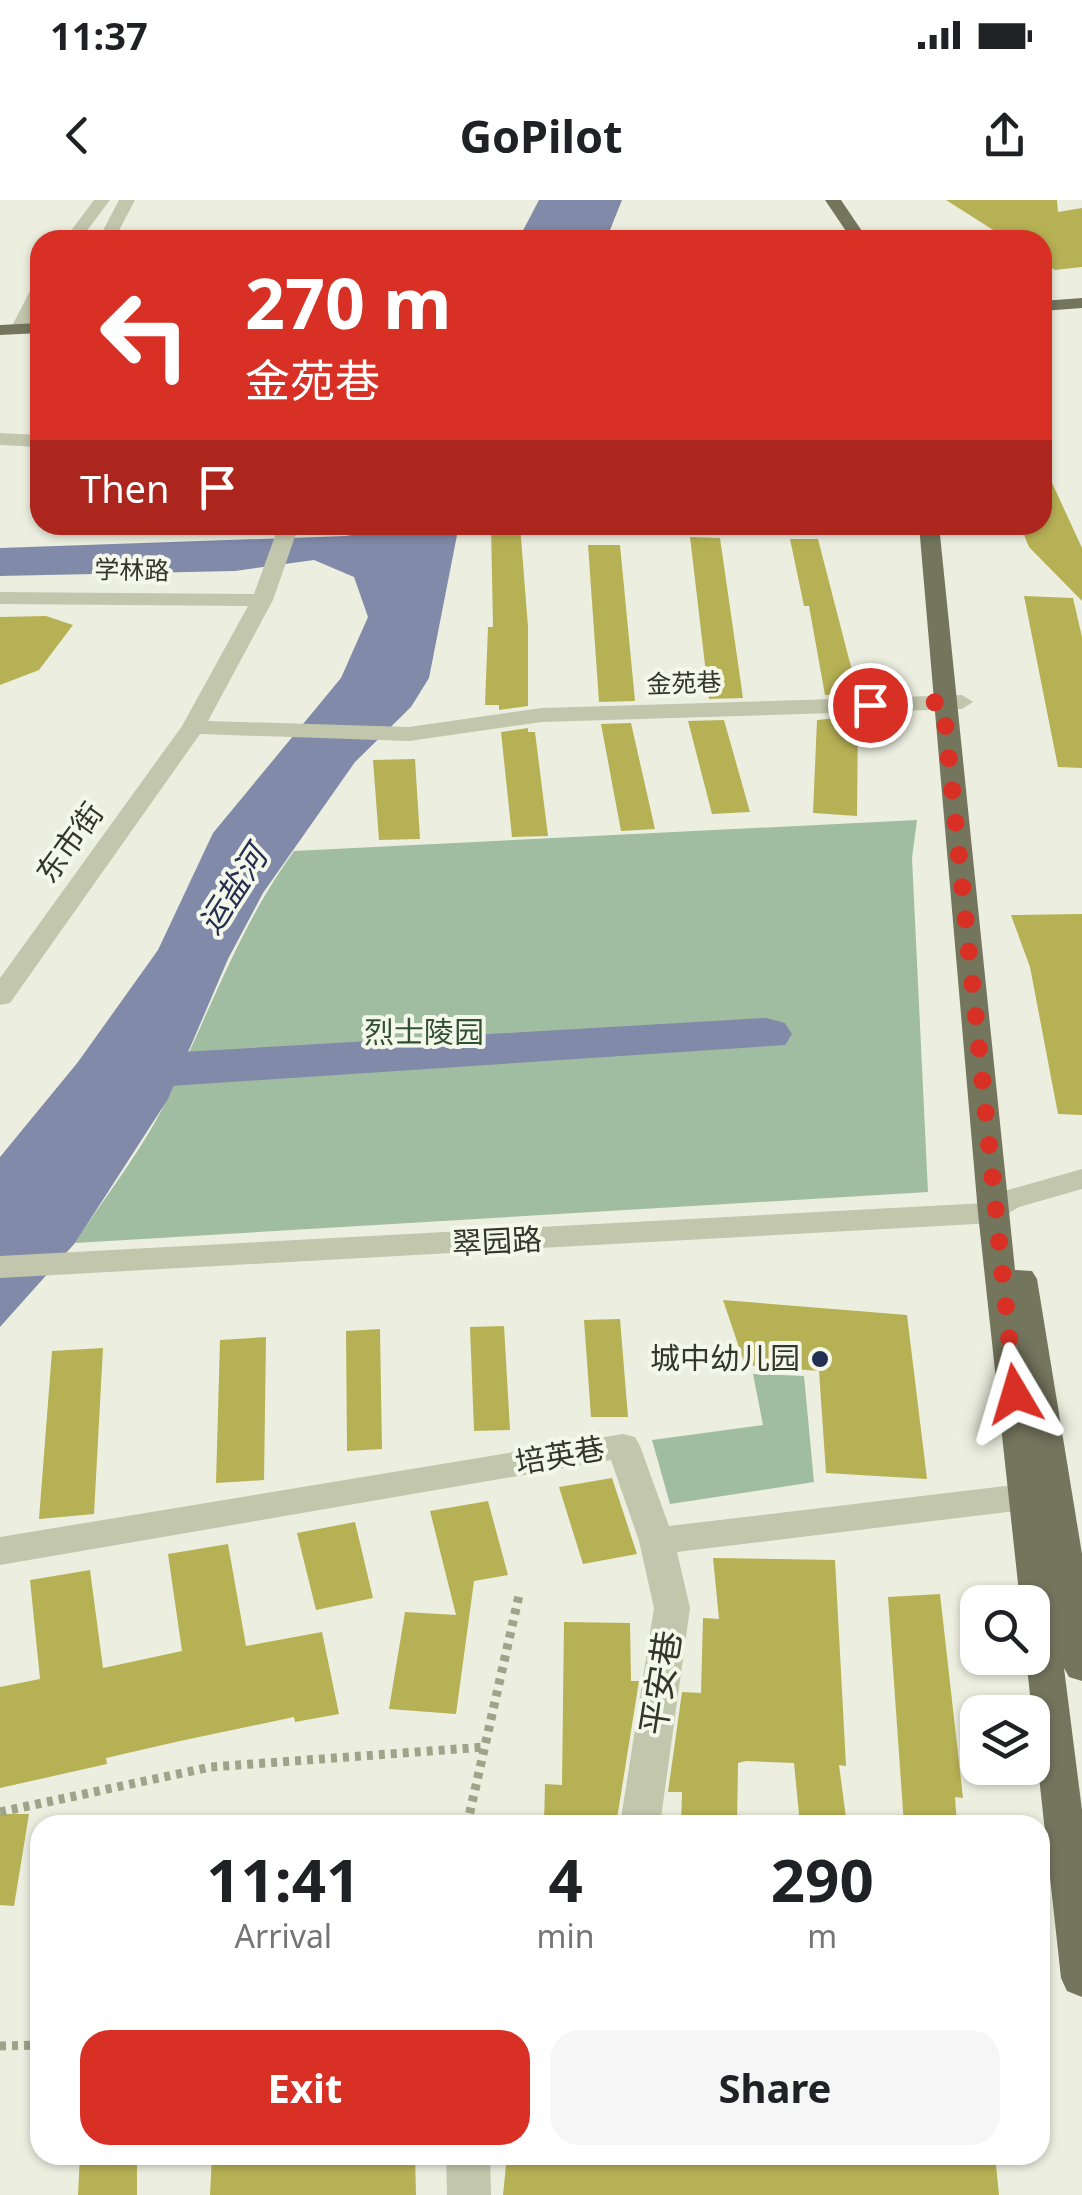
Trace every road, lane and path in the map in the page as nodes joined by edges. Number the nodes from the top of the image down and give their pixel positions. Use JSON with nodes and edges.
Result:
{"nodes":[{"id":1,"x":102,"y":200,"type":"edge"},
{"id":2,"x":128,"y":200,"type":"edge"},
{"id":3,"x":816,"y":200,"type":"edge"},
{"id":4,"x":833,"y":200,"type":"edge"},
{"id":5,"x":80,"y":230,"type":"edge"},
{"id":6,"x":112,"y":230,"type":"edge"},
{"id":7,"x":831,"y":230,"type":"edge"},
{"id":8,"x":853,"y":230,"type":"edge"},
{"id":9,"x":1082,"y":292,"type":"edge"},
{"id":10,"x":1052,"y":294,"type":"edge"},
{"id":11,"x":1082,"y":304,"type":"edge"},
{"id":12,"x":1052,"y":306,"type":"edge"},
{"id":13,"x":0,"y":318,"type":"edge"},
{"id":14,"x":28,"y":321,"type":"edge"},
{"id":15,"x":0,"y":330,"type":"edge"},
{"id":16,"x":0,"y":440,"type":"edge"},
{"id":17,"x":30,"y":441,"type":"edge"},
{"id":18,"x":285,"y":535,"type":"edge"},
{"id":19,"x":930,"y":535,"type":"edge"},
{"id":20,"x":945,"y":535,"type":"edge"},
{"id":21,"x":266,"y":594,"type":"junction"},
{"id":22,"x":0,"y":598,"type":"edge"},
{"id":23,"x":952,"y":702,"type":"junction"},
{"id":24,"x":193,"y":727,"type":"junction"},
{"id":25,"x":0,"y":996,"type":"edge"},
{"id":26,"x":1082,"y":1179,"type":"edge"},
{"id":27,"x":1001,"y":1207,"type":"junction"},
{"id":28,"x":0,"y":1267,"type":"edge"},
{"id":29,"x":1042,"y":1495,"type":"junction"},
{"id":30,"x":657,"y":1542,"type":"junction"},
{"id":31,"x":0,"y":1551,"type":"edge"},
{"id":32,"x":520,"y":1591,"type":"dead end"},
{"id":33,"x":1082,"y":1666,"type":"edge"},
{"id":34,"x":485,"y":1747,"type":"junction"},
{"id":35,"x":0,"y":1812,"type":"edge"},
{"id":36,"x":469,"y":1815,"type":"edge"},
{"id":37,"x":641,"y":1815,"type":"edge"},
{"id":38,"x":1082,"y":1978,"type":"edge"},
{"id":39,"x":30,"y":2045,"type":"edge"},
{"id":40,"x":0,"y":2046,"type":"edge"},
{"id":41,"x":468,"y":2165,"type":"edge"},
{"id":42,"x":469,"y":2195,"type":"edge"}],
"edges":[{"from":1,"to":5,"type":"street"},
{"from":2,"to":6,"type":"street"},
{"from":3,"to":7,"type":"main road"},
{"from":4,"to":8,"type":"main road"},
{"from":9,"to":10,"type":"main road"},
{"from":11,"to":12,"type":"main road"},
{"from":13,"to":14,"type":"main road"},
{"from":14,"to":15,"type":"main road"},
{"from":16,"to":17,"type":"street"},
{"from":18,"to":21,"type":"street","name":"东市街"},
{"from":19,"to":23,"type":"main road"},
{"from":20,"to":23,"type":"main road"},
{"from":21,"to":22,"type":"street","name":"学林路"},
{"from":21,"to":24,"type":"street","name":"东市街"},
{"from":23,"to":24,"type":"street","name":"金苑巷"},
{"from":23,"to":27,"type":"main road"},
{"from":24,"to":25,"type":"street","name":"东市街"},
{"from":26,"to":27,"type":"street","name":"翠园路"},
{"from":27,"to":28,"type":"street","name":"翠园路"},
{"from":27,"to":29,"type":"main road"},
{"from":29,"to":30,"type":"street"},
{"from":29,"to":33,"type":"main road"},
{"from":29,"to":38,"type":"main road"},
{"from":30,"to":31,"type":"street","name":"培英巷"},
{"from":30,"to":37,"type":"street","name":"平安巷"},
{"from":32,"to":34,"type":"path"},
{"from":34,"to":35,"type":"path"},
{"from":34,"to":36,"type":"path"},
{"from":39,"to":40,"type":"path"},
{"from":41,"to":42,"type":"street"}]}
